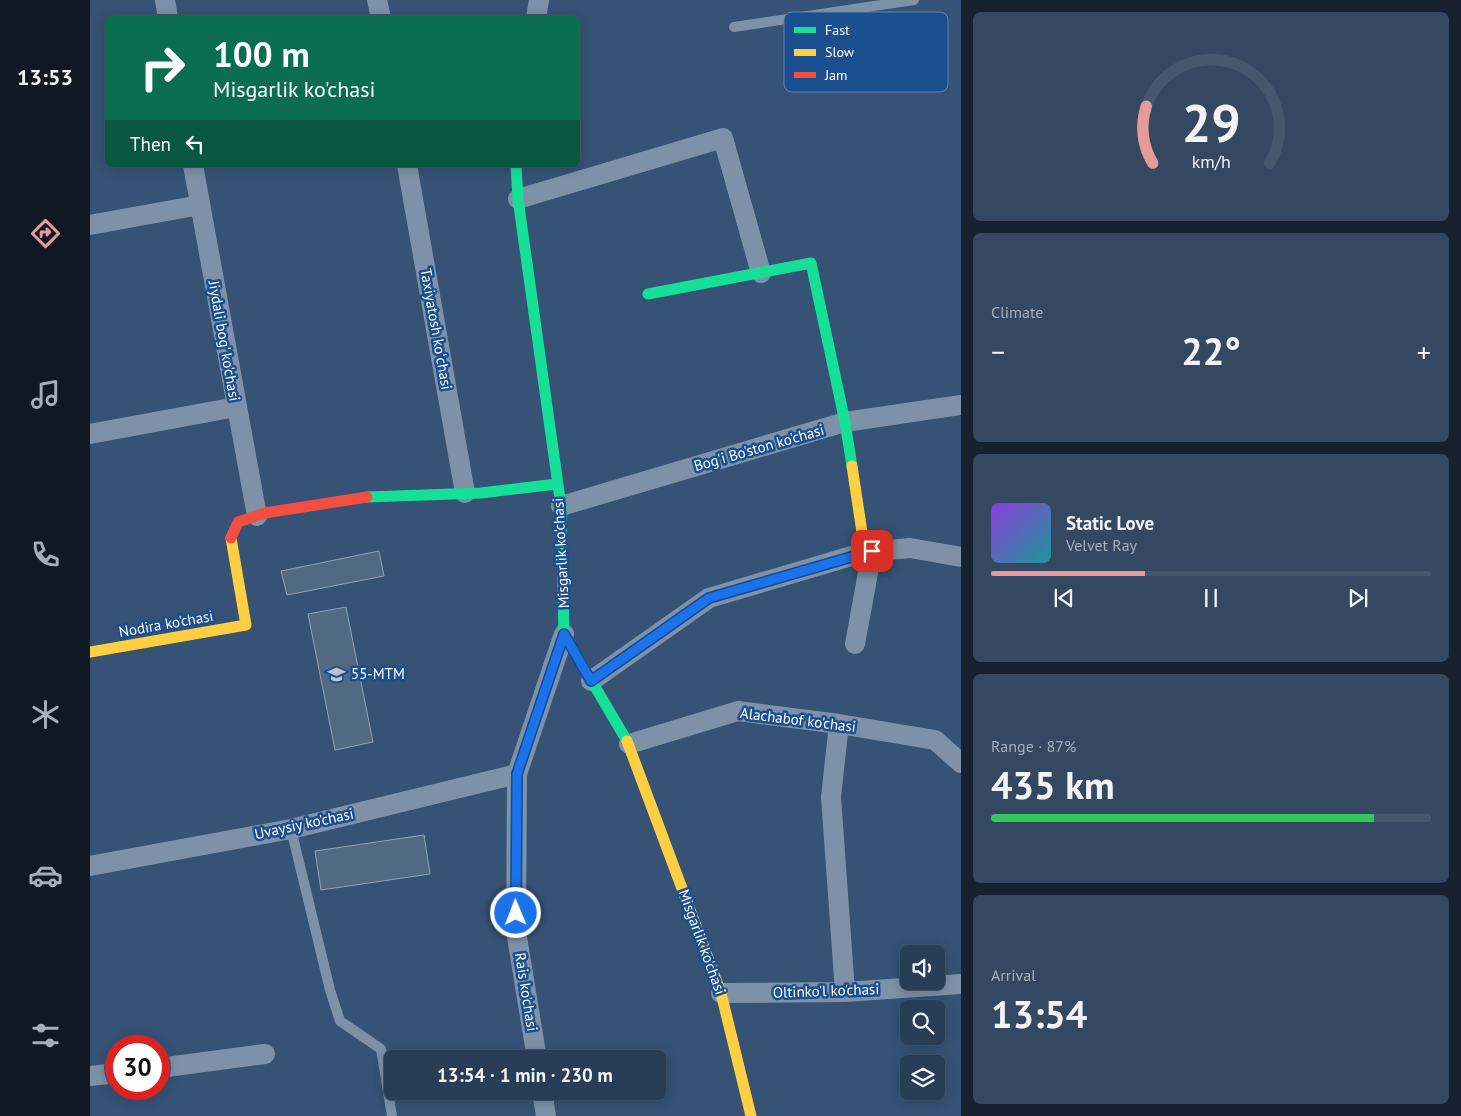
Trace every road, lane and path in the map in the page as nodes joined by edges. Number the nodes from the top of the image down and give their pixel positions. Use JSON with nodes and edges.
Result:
{"nodes":[{"id":1,"x":165,"y":0,"type":"edge"},
{"id":2,"x":377,"y":0,"type":"edge"},
{"id":3,"x":539,"y":0,"type":"edge"},
{"id":4,"x":914,"y":0,"type":"edge"},
{"id":5,"x":834,"y":12,"type":"edge"},
{"id":6,"x":168,"y":15,"type":"edge"},
{"id":7,"x":380,"y":15,"type":"edge"},
{"id":8,"x":536,"y":15,"type":"edge"},
{"id":9,"x":784,"y":20,"type":"edge"},
{"id":10,"x":734,"y":27,"type":"dead end"},
{"id":11,"x":193,"y":167,"type":"edge"},
{"id":12,"x":407,"y":167,"type":"edge"},
{"id":13,"x":516,"y":167,"type":"edge"},
{"id":14,"x":518,"y":199,"type":"junction"},
{"id":15,"x":200,"y":205,"type":"junction"},
{"id":16,"x":90,"y":225,"type":"edge"},
{"id":17,"x":761,"y":273,"type":"junction"},
{"id":18,"x":648,"y":294,"type":"dead end"},
{"id":19,"x":961,"y":405,"type":"edge"},
{"id":20,"x":236,"y":407,"type":"junction"},
{"id":21,"x":845,"y":422,"type":"junction"},
{"id":22,"x":90,"y":434,"type":"edge"},
{"id":23,"x":557,"y":484,"type":"junction"},
{"id":24,"x":465,"y":493,"type":"junction"},
{"id":25,"x":561,"y":506,"type":"junction"},
{"id":26,"x":257,"y":516,"type":"junction"},
{"id":27,"x":868,"y":552,"type":"junction"},
{"id":28,"x":961,"y":557,"type":"edge"},
{"id":29,"x":564,"y":634,"type":"junction"},
{"id":30,"x":856,"y":644,"type":"dead end"},
{"id":31,"x":90,"y":652,"type":"edge"},
{"id":32,"x":591,"y":681,"type":"junction"},
{"id":33,"x":839,"y":724,"type":"junction"},
{"id":34,"x":629,"y":744,"type":"junction"},
{"id":35,"x":961,"y":763,"type":"edge"},
{"id":36,"x":517,"y":774,"type":"junction"},
{"id":37,"x":291,"y":829,"type":"junction"},
{"id":38,"x":90,"y":866,"type":"edge"},
{"id":39,"x":961,"y":984,"type":"edge"},
{"id":40,"x":845,"y":992,"type":"junction"},
{"id":41,"x":721,"y":993,"type":"junction"},
{"id":42,"x":535,"y":1050,"type":"edge"},
{"id":43,"x":265,"y":1054,"type":"dead end"},
{"id":44,"x":170,"y":1067,"type":"edge"},
{"id":45,"x":105,"y":1074,"type":"edge"},
{"id":46,"x":90,"y":1076,"type":"edge"},
{"id":47,"x":543,"y":1100,"type":"edge"},
{"id":48,"x":392,"y":1116,"type":"edge"},
{"id":49,"x":546,"y":1116,"type":"edge"},
{"id":50,"x":751,"y":1116,"type":"edge"}],
"edges":[{"from":1,"to":6,"type":"street"},
{"from":2,"to":7,"type":"street"},
{"from":3,"to":8,"type":"street"},
{"from":4,"to":5,"type":"lane"},
{"from":9,"to":10,"type":"lane"},
{"from":11,"to":15,"type":"street","name":"Jiydali bog' ko'chasi"},
{"from":12,"to":24,"type":"street","name":"Taxiyatosh koʻchasi"},
{"from":13,"to":14,"type":"street","name":"Misgarlik ko'chasi"},
{"from":14,"to":17,"type":"street"},
{"from":14,"to":23,"type":"street","name":"Misgarlik ko'chasi"},
{"from":15,"to":16,"type":"street"},
{"from":15,"to":20,"type":"street","name":"Jiydali bog' ko'chasi"},
{"from":17,"to":18,"type":"street"},
{"from":17,"to":21,"type":"street"},
{"from":19,"to":21,"type":"street","name":"Bog'i Bo'ston ko'chasi"},
{"from":20,"to":22,"type":"street"},
{"from":20,"to":26,"type":"street","name":"Jiydali bog' ko'chasi"},
{"from":21,"to":25,"type":"street","name":"Bog'i Bo'ston ko'chasi"},
{"from":21,"to":27,"type":"street"},
{"from":23,"to":24,"type":"street"},
{"from":23,"to":25,"type":"street","name":"Misgarlik ko'chasi"},
{"from":24,"to":26,"type":"street"},
{"from":25,"to":29,"type":"street","name":"Misgarlik ko'chasi"},
{"from":26,"to":31,"type":"street","name":"Nodira ko'chasi"},
{"from":27,"to":28,"type":"street"},
{"from":27,"to":30,"type":"street"},
{"from":27,"to":32,"type":"street"},
{"from":29,"to":32,"type":"street","name":"Misgarlik ko'chasi"},
{"from":29,"to":36,"type":"street","name":"Rais ko'chasi"},
{"from":32,"to":34,"type":"street","name":"Misgarlik ko'chasi"},
{"from":33,"to":34,"type":"street","name":"Alachabof ko'chasi"},
{"from":33,"to":35,"type":"street","name":"Alachabof ko'chasi"},
{"from":33,"to":40,"type":"street"},
{"from":34,"to":41,"type":"street","name":"Misgarlik ko'chasi"},
{"from":36,"to":37,"type":"street","name":"Uvaysiy ko'chasi"},
{"from":36,"to":42,"type":"street","name":"Rais ko'chasi"},
{"from":37,"to":38,"type":"street","name":"Uvaysiy ko'chasi"},
{"from":37,"to":48,"type":"lane"},
{"from":39,"to":40,"type":"street","name":"Oltinko'l ko'chasi"},
{"from":40,"to":41,"type":"street","name":"Oltinko'l ko'chasi"},
{"from":41,"to":50,"type":"street","name":"Misgarlik ko'chasi"},
{"from":43,"to":44,"type":"street"},
{"from":45,"to":46,"type":"street"},
{"from":47,"to":49,"type":"street"}]}
